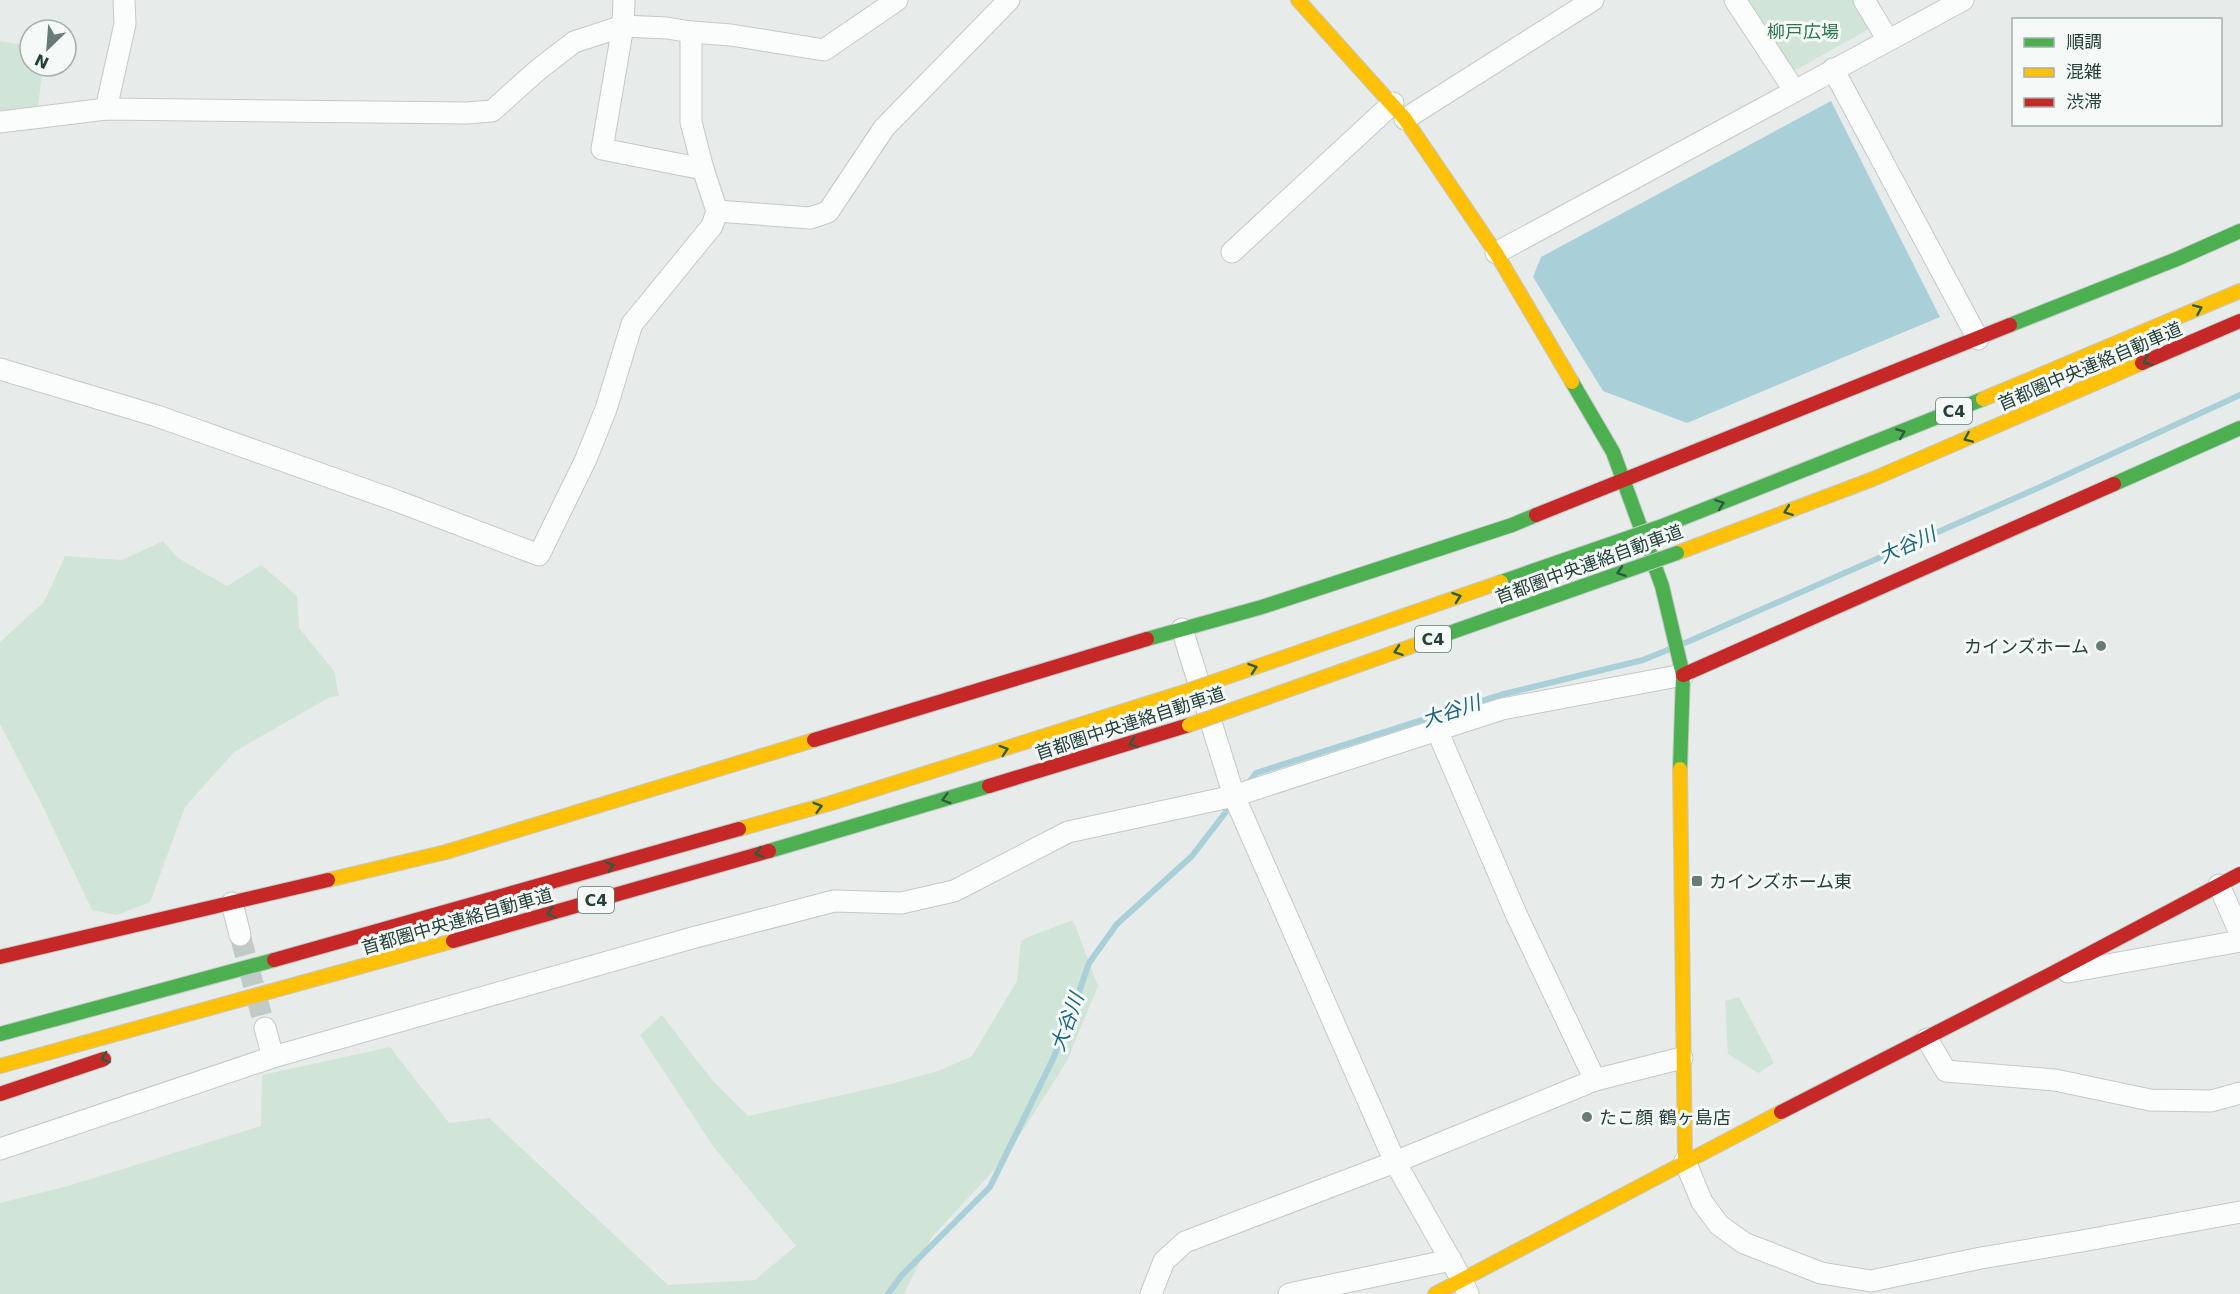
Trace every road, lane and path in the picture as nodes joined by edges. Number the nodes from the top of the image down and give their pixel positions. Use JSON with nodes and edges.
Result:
{"nodes":[{"id":1,"x":124,"y":0,"type":"edge"},
{"id":2,"x":624,"y":0,"type":"edge"},
{"id":3,"x":897,"y":0,"type":"edge"},
{"id":4,"x":1009,"y":0,"type":"edge"},
{"id":5,"x":1299,"y":0,"type":"edge"},
{"id":6,"x":1593,"y":0,"type":"edge"},
{"id":7,"x":1735,"y":0,"type":"edge"},
{"id":8,"x":1864,"y":0,"type":"edge"},
{"id":9,"x":1963,"y":0,"type":"edge"},
{"id":10,"x":623,"y":26,"type":"junction"},
{"id":11,"x":691,"y":32,"type":"junction"},
{"id":12,"x":1888,"y":40,"type":"junction"},
{"id":13,"x":1833,"y":69,"type":"junction"},
{"id":14,"x":1794,"y":90,"type":"junction"},
{"id":15,"x":106,"y":109,"type":"junction"},
{"id":16,"x":1399,"y":111,"type":"junction"},
{"id":17,"x":0,"y":122,"type":"edge"},
{"id":18,"x":703,"y":169,"type":"junction"},
{"id":19,"x":717,"y":211,"type":"junction"},
{"id":20,"x":2240,"y":231,"type":"edge"},
{"id":21,"x":1232,"y":252,"type":"dead end"},
{"id":22,"x":1496,"y":253,"type":"junction"},
{"id":23,"x":2240,"y":291,"type":"edge"},
{"id":24,"x":2240,"y":321,"type":"edge"},
{"id":25,"x":1977,"y":339,"type":"junction"},
{"id":26,"x":0,"y":369,"type":"edge"},
{"id":27,"x":2240,"y":428,"type":"edge"},
{"id":28,"x":1624,"y":479,"type":"junction"},
{"id":29,"x":1182,"y":629,"type":"junction"},
{"id":30,"x":1683,"y":675,"type":"junction"},
{"id":31,"x":1437,"y":730,"type":"junction"},
{"id":32,"x":1234,"y":796,"type":"junction"},
{"id":33,"x":2240,"y":874,"type":"edge"},
{"id":34,"x":2219,"y":885,"type":"junction"},
{"id":35,"x":232,"y":903,"type":"junction"},
{"id":36,"x":392,"y":928,"type":"junction"},
{"id":37,"x":2240,"y":933,"type":"edge"},
{"id":38,"x":240,"y":935,"type":"tunnel mouth"},
{"id":39,"x":2240,"y":941,"type":"edge"},
{"id":40,"x":0,"y":957,"type":"edge"},
{"id":41,"x":398,"y":957,"type":"junction"},
{"id":42,"x":2049,"y":975,"type":"junction"},
{"id":43,"x":81,"y":998,"type":"dead end"},
{"id":44,"x":210,"y":1022,"type":"dead end"},
{"id":45,"x":265,"y":1028,"type":"tunnel mouth"},
{"id":46,"x":0,"y":1034,"type":"edge"},
{"id":47,"x":1927,"y":1039,"type":"junction"},
{"id":48,"x":121,"y":1053,"type":"dead end"},
{"id":49,"x":273,"y":1057,"type":"junction"},
{"id":50,"x":1682,"y":1058,"type":"junction"},
{"id":51,"x":0,"y":1066,"type":"edge"},
{"id":52,"x":1595,"y":1080,"type":"junction"},
{"id":53,"x":2240,"y":1093,"type":"edge"},
{"id":54,"x":0,"y":1094,"type":"edge"},
{"id":55,"x":0,"y":1149,"type":"edge"},
{"id":56,"x":1685,"y":1161,"type":"junction"},
{"id":57,"x":1395,"y":1162,"type":"junction"},
{"id":58,"x":2240,"y":1212,"type":"edge"},
{"id":59,"x":1451,"y":1260,"type":"junction"},
{"id":60,"x":1465,"y":1287,"type":"edge"},
{"id":61,"x":1872,"y":1288,"type":"edge"},
{"id":62,"x":1151,"y":1294,"type":"edge"},
{"id":63,"x":1289,"y":1294,"type":"edge"},
{"id":64,"x":1435,"y":1294,"type":"edge"}],
"edges":[{"from":1,"to":15,"type":"street"},
{"from":2,"to":10,"type":"street"},
{"from":3,"to":11,"type":"street"},
{"from":4,"to":19,"type":"street"},
{"from":5,"to":16,"type":"main road"},
{"from":6,"to":16,"type":"street"},
{"from":7,"to":14,"type":"street"},
{"from":8,"to":12,"type":"street"},
{"from":9,"to":12,"type":"street"},
{"from":10,"to":11,"type":"street"},
{"from":10,"to":15,"type":"street"},
{"from":10,"to":18,"type":"street"},
{"from":11,"to":18,"type":"street"},
{"from":12,"to":13,"type":"street"},
{"from":13,"to":14,"type":"street"},
{"from":13,"to":25,"type":"street"},
{"from":14,"to":22,"type":"street"},
{"from":15,"to":17,"type":"street"},
{"from":16,"to":21,"type":"street"},
{"from":16,"to":22,"type":"main road"},
{"from":18,"to":19,"type":"street"},
{"from":19,"to":26,"type":"street"},
{"from":20,"to":25,"type":"main road"},
{"from":22,"to":28,"type":"main road"},
{"from":36,"to":23,"type":"main road","name":"首都圏中央連絡自動車道","number":"C4","one_way":true,"bridge":true},
{"from":24,"to":41,"type":"main road","name":"首都圏中央連絡自動車道","number":"C4","one_way":true,"bridge":true},
{"from":25,"to":28,"type":"main road"},
{"from":27,"to":30,"type":"main road"},
{"from":28,"to":29,"type":"main road"},
{"from":28,"to":30,"type":"main road"},
{"from":29,"to":32,"type":"street"},
{"from":29,"to":35,"type":"main road"},
{"from":30,"to":31,"type":"street"},
{"from":30,"to":50,"type":"main road"},
{"from":31,"to":32,"type":"street"},
{"from":31,"to":52,"type":"street"},
{"from":32,"to":49,"type":"street"},
{"from":32,"to":57,"type":"street"},
{"from":33,"to":34,"type":"main road"},
{"from":34,"to":37,"type":"street"},
{"from":34,"to":42,"type":"main road"},
{"from":35,"to":38,"type":"street"},
{"from":35,"to":40,"type":"main road"},
{"from":36,"to":43,"type":"main road"},
{"from":36,"to":46,"type":"main road","name":"首都圏中央連絡自動車道","number":"C4"},
{"from":39,"to":42,"type":"street"},
{"from":41,"to":44,"type":"main road"},
{"from":41,"to":51,"type":"main road","name":"首都圏中央連絡自動車道","number":"C4"},
{"from":42,"to":47,"type":"main road"},
{"from":45,"to":49,"type":"street"},
{"from":47,"to":53,"type":"street"},
{"from":47,"to":56,"type":"main road"},
{"from":48,"to":54,"type":"main road","one_way":true},
{"from":49,"to":55,"type":"street"},
{"from":50,"to":52,"type":"street"},
{"from":50,"to":56,"type":"main road"},
{"from":52,"to":57,"type":"street"},
{"from":56,"to":60,"type":"main road"},
{"from":56,"to":61,"type":"street"},
{"from":57,"to":59,"type":"street"},
{"from":57,"to":62,"type":"street"},
{"from":58,"to":61,"type":"street"},
{"from":59,"to":60,"type":"street"},
{"from":59,"to":63,"type":"street"},
{"from":60,"to":64,"type":"main road"}]}
